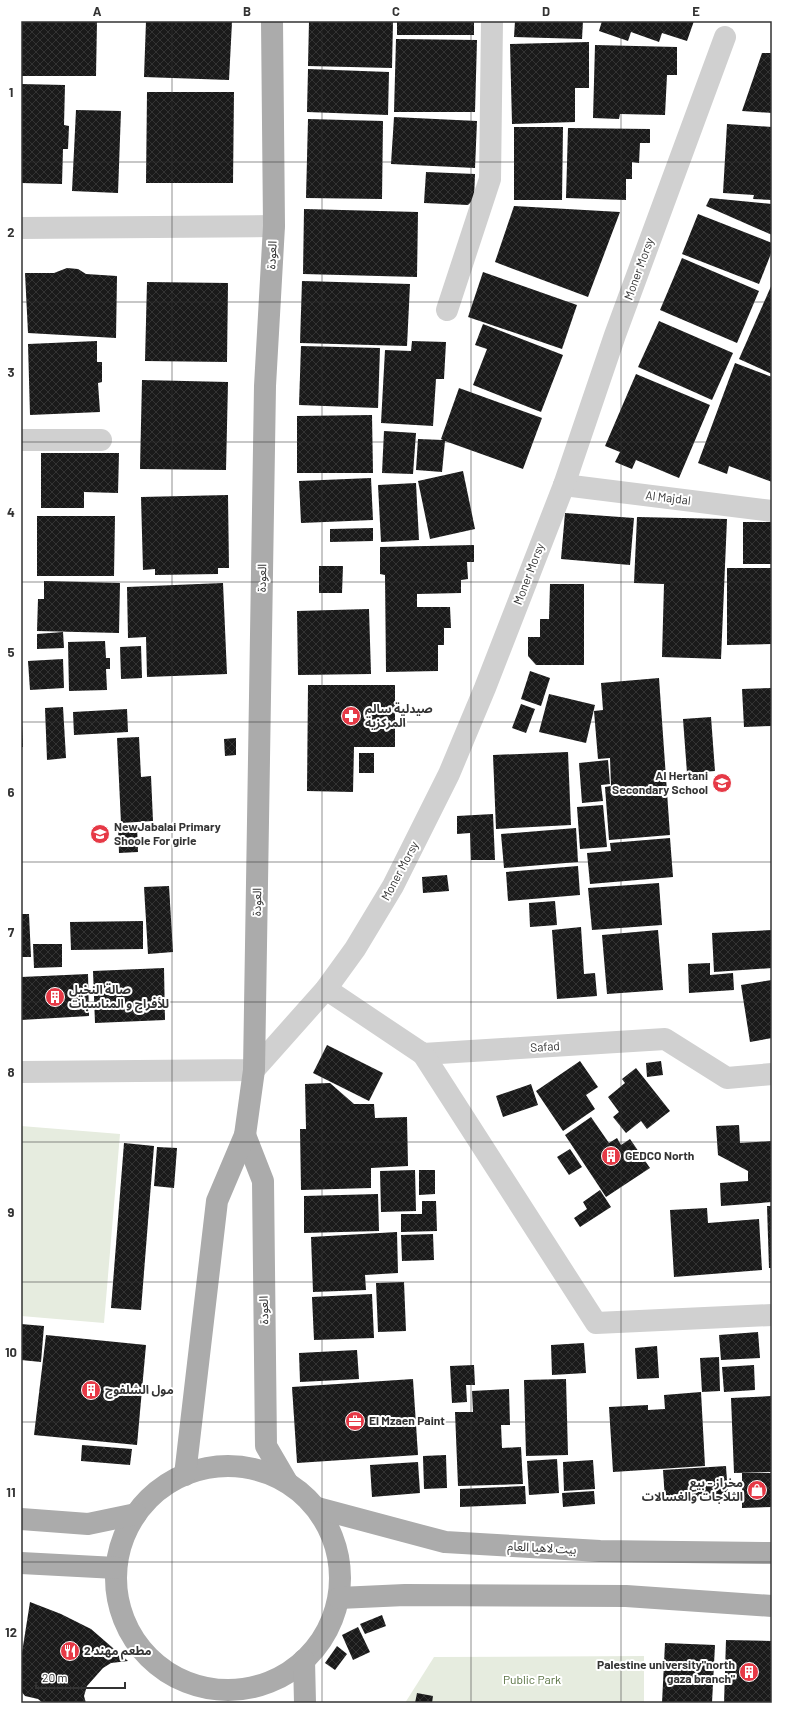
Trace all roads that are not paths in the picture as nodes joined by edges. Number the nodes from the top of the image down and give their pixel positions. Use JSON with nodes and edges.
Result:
{"nodes":[{"id":1,"x":272,"y":21,"type":"edge"},
{"id":2,"x":492,"y":21,"type":"edge"},
{"id":3,"x":724,"y":37,"type":"dead end"},
{"id":4,"x":274,"y":226,"type":"junction"},
{"id":5,"x":21,"y":228,"type":"edge"},
{"id":6,"x":447,"y":310,"type":"dead end"},
{"id":7,"x":21,"y":440,"type":"edge"},
{"id":8,"x":100,"y":440,"type":"dead end"},
{"id":9,"x":564,"y":485,"type":"junction"},
{"id":10,"x":772,"y":511,"type":"edge"},
{"id":11,"x":326,"y":989,"type":"junction"},
{"id":12,"x":423,"y":1054,"type":"junction"},
{"id":13,"x":254,"y":1070,"type":"junction"},
{"id":14,"x":21,"y":1072,"type":"edge"},
{"id":15,"x":772,"y":1074,"type":"edge"},
{"id":16,"x":245,"y":1135,"type":"junction"},
{"id":17,"x":772,"y":1315,"type":"edge"},
{"id":18,"x":185,"y":1475,"type":"junction"},
{"id":19,"x":287,"y":1482,"type":"junction"},
{"id":20,"x":317,"y":1508,"type":"junction"},
{"id":21,"x":136,"y":1514,"type":"junction"},
{"id":22,"x":21,"y":1519,"type":"edge"},
{"id":23,"x":772,"y":1553,"type":"edge"},
{"id":24,"x":21,"y":1563,"type":"edge"},
{"id":25,"x":116,"y":1568,"type":"junction"},
{"id":26,"x":339,"y":1598,"type":"junction"},
{"id":27,"x":772,"y":1606,"type":"edge"},
{"id":28,"x":304,"y":1660,"type":"junction"},
{"id":29,"x":225,"y":1697,"type":"edge"},
{"id":30,"x":305,"y":1703,"type":"edge"}],
"edges":[{"from":1,"to":4,"type":"main road","name":"العودة"},
{"from":2,"to":6,"type":"street"},
{"from":3,"to":9,"type":"street","name":"Moner Morsy"},
{"from":4,"to":5,"type":"street"},
{"from":4,"to":13,"type":"main road","name":"العودة"},
{"from":7,"to":8,"type":"street"},
{"from":9,"to":10,"type":"street","name":"Al Majdal"},
{"from":9,"to":11,"type":"street","name":"Moner Morsy"},
{"from":11,"to":12,"type":"street"},
{"from":11,"to":13,"type":"street","name":"Moner Morsy"},
{"from":12,"to":15,"type":"street","name":"Safad"},
{"from":12,"to":17,"type":"street"},
{"from":13,"to":14,"type":"street"},
{"from":13,"to":16,"type":"main road","name":"العودة"},
{"from":16,"to":18,"type":"main road","name":"العودة"},
{"from":16,"to":19,"type":"main road","name":"العودة"},
{"from":18,"to":19,"type":"main road"},
{"from":18,"to":21,"type":"main road"},
{"from":19,"to":20,"type":"main road"},
{"from":20,"to":23,"type":"main road","name":"بيت لاهيا العام"},
{"from":20,"to":26,"type":"main road"},
{"from":21,"to":22,"type":"main road"},
{"from":21,"to":25,"type":"main road"},
{"from":24,"to":25,"type":"main road"},
{"from":25,"to":29,"type":"main road"},
{"from":26,"to":27,"type":"main road"},
{"from":26,"to":28,"type":"main road"},
{"from":28,"to":29,"type":"main road"},
{"from":28,"to":30,"type":"main road"}]}
